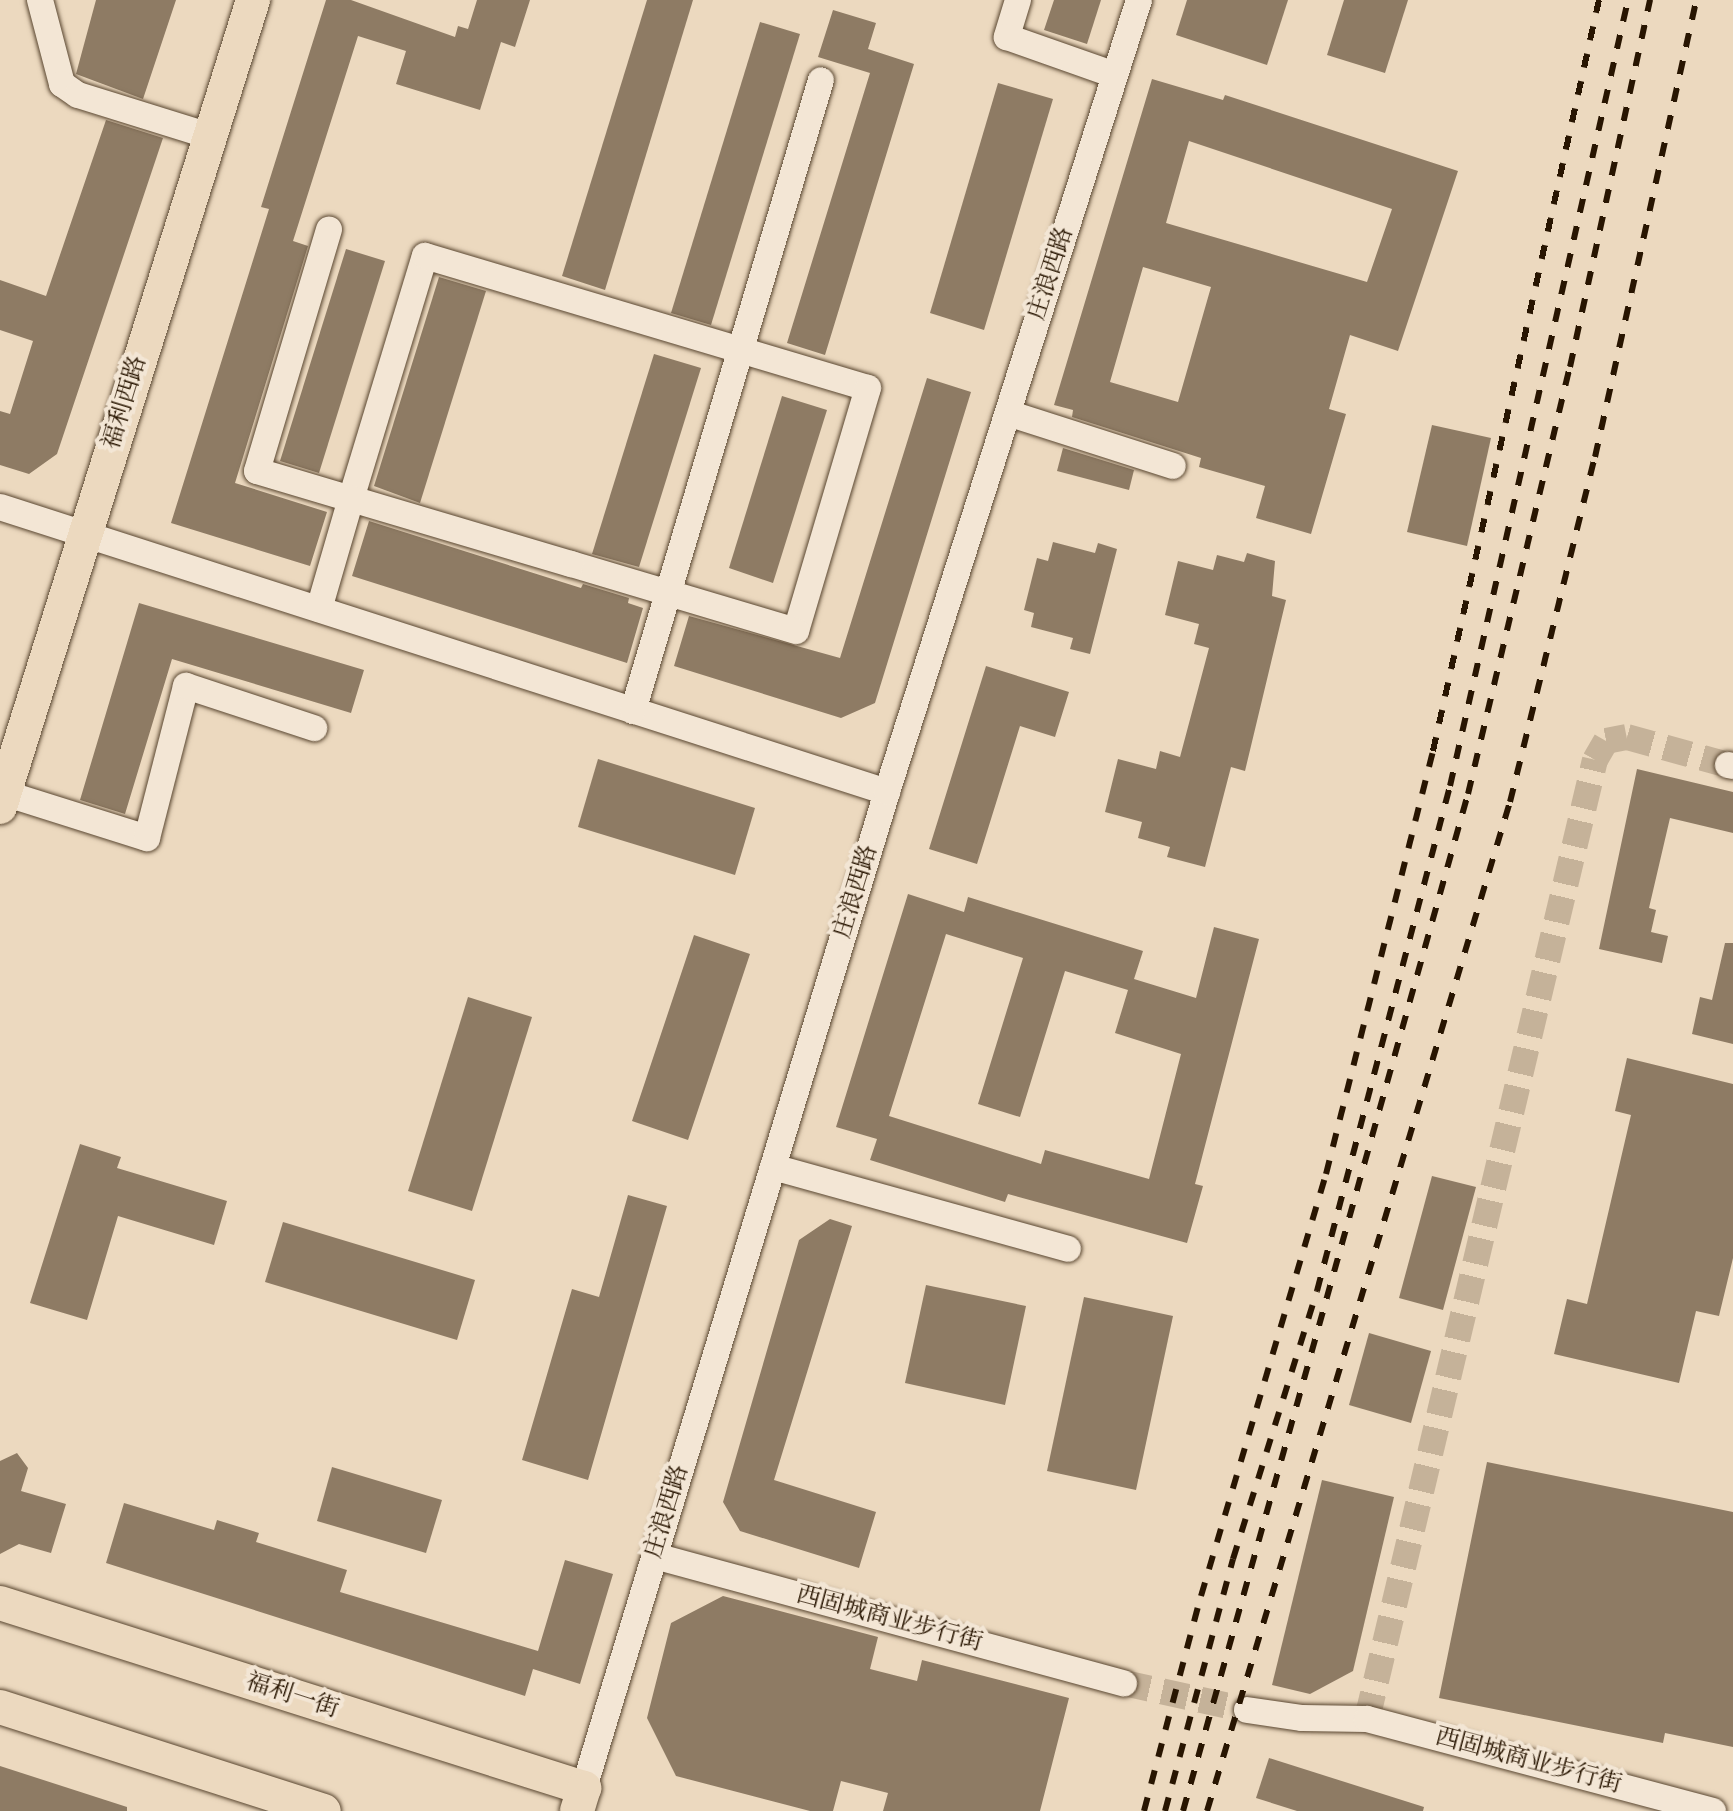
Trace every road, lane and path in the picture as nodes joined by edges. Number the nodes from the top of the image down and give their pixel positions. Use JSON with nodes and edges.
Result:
{"nodes":[{"id":1,"x":40,"y":0,"type":"edge"},
{"id":2,"x":253,"y":0,"type":"edge"},
{"id":3,"x":1018,"y":0,"type":"edge"},
{"id":4,"x":1139,"y":0,"type":"edge"},
{"id":5,"x":1115,"y":75,"type":"junction"},
{"id":6,"x":821,"y":80,"type":"dead end"},
{"id":7,"x":210,"y":136,"type":"junction"},
{"id":8,"x":329,"y":230,"type":"dead end"},
{"id":9,"x":741,"y":351,"type":"junction"},
{"id":10,"x":1008,"y":413,"type":"junction"},
{"id":11,"x":1173,"y":466,"type":"dead end"},
{"id":12,"x":351,"y":499,"type":"junction"},
{"id":13,"x":0,"y":507,"type":"edge"},
{"id":14,"x":85,"y":534,"type":"junction"},
{"id":15,"x":668,"y":593,"type":"junction"},
{"id":16,"x":319,"y":609,"type":"junction"},
{"id":17,"x":633,"y":711,"type":"junction"},
{"id":18,"x":314,"y":728,"type":"dead end"},
{"id":19,"x":887,"y":792,"type":"junction"},
{"id":20,"x":2,"y":800,"type":"edge"},
{"id":21,"x":773,"y":1167,"type":"junction"},
{"id":22,"x":1068,"y":1249,"type":"dead end"},
{"id":23,"x":655,"y":1556,"type":"junction"},
{"id":24,"x":0,"y":1603,"type":"edge"},
{"id":25,"x":1124,"y":1683,"type":"tunnel mouth"},
{"id":26,"x":0,"y":1707,"type":"edge"},
{"id":27,"x":1247,"y":1710,"type":"tunnel mouth"},
{"id":28,"x":580,"y":1799,"type":"edge"},
{"id":29,"x":324,"y":1811,"type":"edge"},
{"id":30,"x":1713,"y":1811,"type":"edge"}],
"edges":[{"from":1,"to":7,"type":"street"},
{"from":2,"to":7,"type":"main road","name":"福利西路"},
{"from":3,"to":5,"type":"street"},
{"from":4,"to":5,"type":"street","name":"庄浪西路"},
{"from":5,"to":10,"type":"street","name":"庄浪西路"},
{"from":6,"to":9,"type":"street"},
{"from":7,"to":14,"type":"main road","name":"福利西路"},
{"from":8,"to":12,"type":"street"},
{"from":9,"to":12,"type":"street"},
{"from":9,"to":15,"type":"street"},
{"from":9,"to":15,"type":"street"},
{"from":10,"to":11,"type":"street"},
{"from":10,"to":19,"type":"street","name":"庄浪西路"},
{"from":12,"to":15,"type":"street"},
{"from":12,"to":16,"type":"street"},
{"from":13,"to":14,"type":"street"},
{"from":14,"to":16,"type":"street"},
{"from":14,"to":20,"type":"main road","name":"福利西路"},
{"from":15,"to":17,"type":"street"},
{"from":16,"to":17,"type":"street"},
{"from":17,"to":19,"type":"street"},
{"from":18,"to":20,"type":"street"},
{"from":19,"to":21,"type":"street","name":"庄浪西路"},
{"from":21,"to":22,"type":"street"},
{"from":21,"to":23,"type":"street","name":"庄浪西路"},
{"from":23,"to":25,"type":"street","name":"西固城商业步行街"},
{"from":23,"to":28,"type":"street","name":"庄浪西路"},
{"from":24,"to":28,"type":"main road","name":"福利一街"},
{"from":26,"to":29,"type":"main road"},
{"from":27,"to":30,"type":"street","name":"西固城商业步行街"}]}
